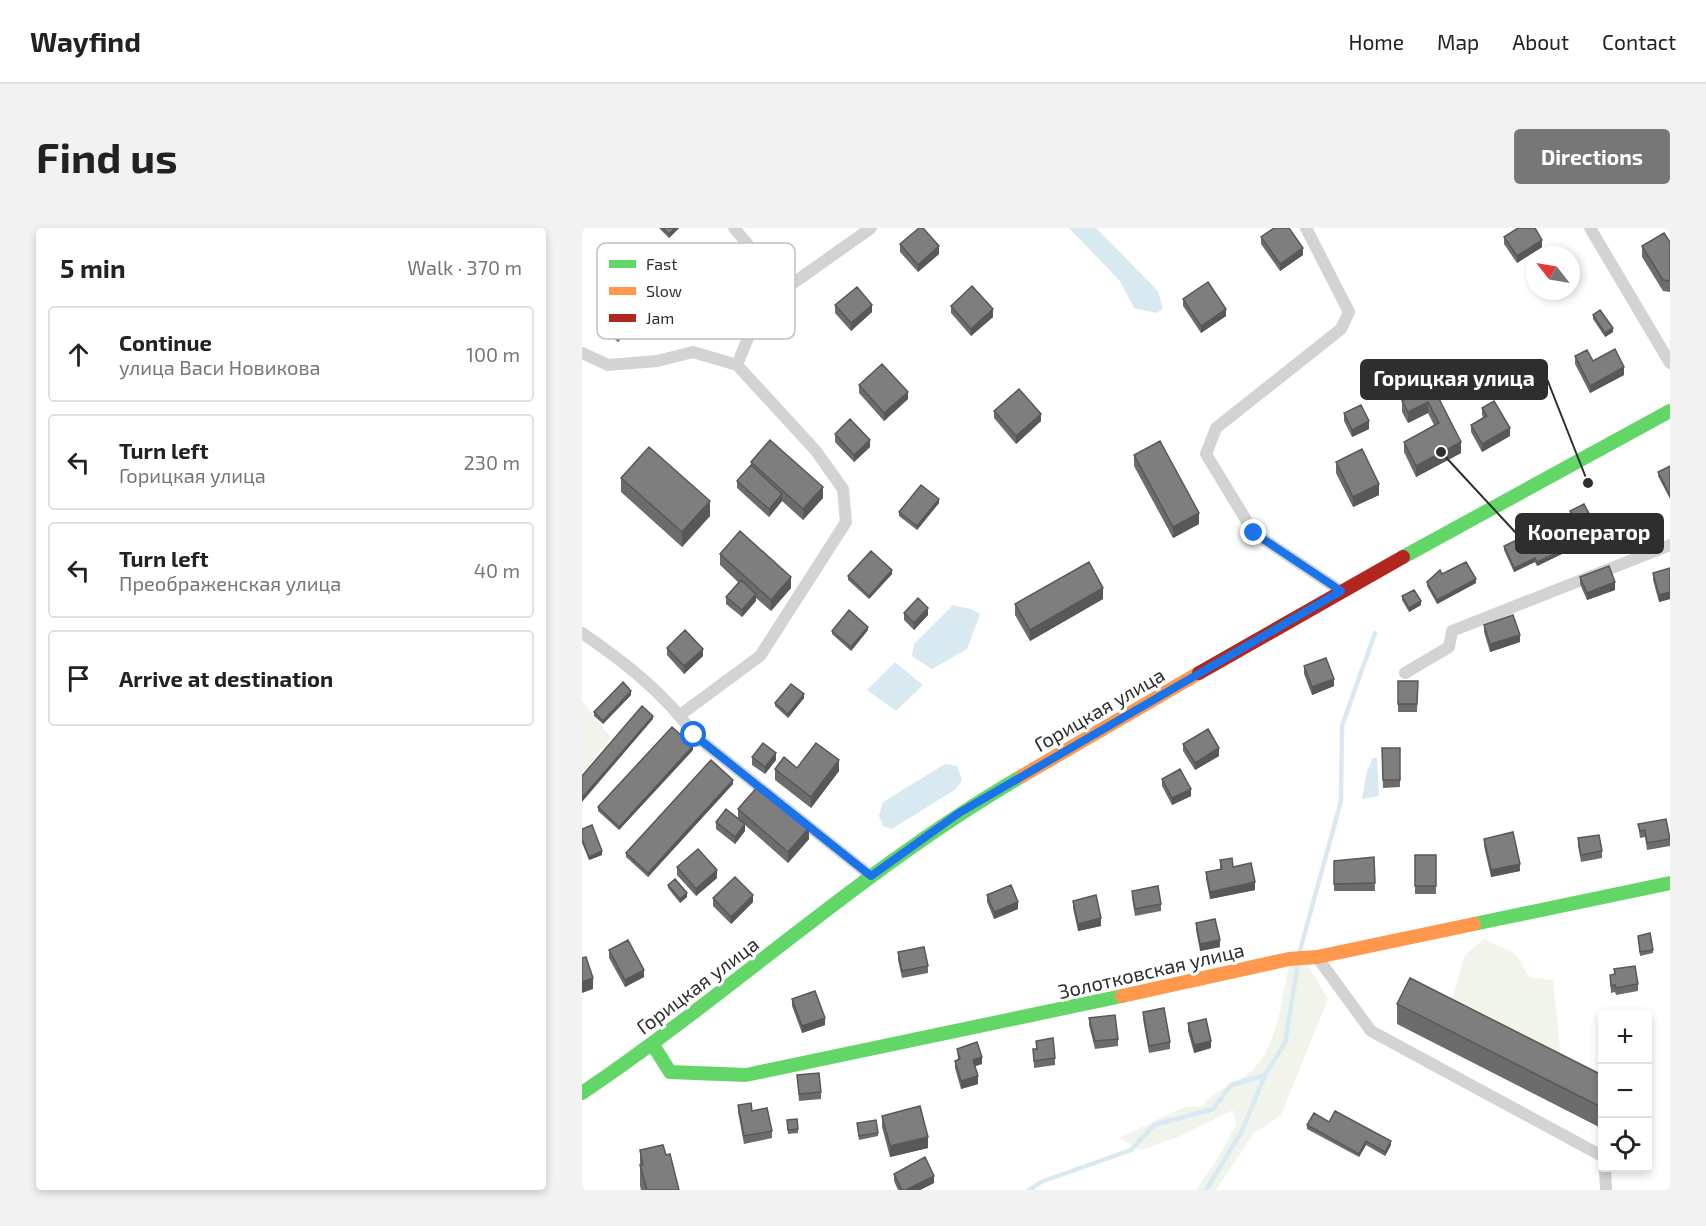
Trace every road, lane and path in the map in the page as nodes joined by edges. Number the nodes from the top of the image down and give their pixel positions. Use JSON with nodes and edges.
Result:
{"nodes":[{"id":1,"x":734,"y":228,"type":"edge"},
{"id":2,"x":871,"y":228,"type":"edge"},
{"id":3,"x":1305,"y":228,"type":"edge"},
{"id":4,"x":1590,"y":228,"type":"edge"},
{"id":5,"x":747,"y":243,"type":"edge"},
{"id":6,"x":795,"y":282,"type":"edge"},
{"id":7,"x":747,"y":339,"type":"edge"},
{"id":8,"x":582,"y":353,"type":"edge"},
{"id":9,"x":1670,"y":363,"type":"edge"},
{"id":10,"x":736,"y":365,"type":"junction"},
{"id":11,"x":1670,"y":411,"type":"edge"},
{"id":12,"x":1670,"y":545,"type":"edge"},
{"id":13,"x":1341,"y":591,"type":"junction"},
{"id":14,"x":582,"y":633,"type":"edge"},
{"id":15,"x":1405,"y":673,"type":"dead end"},
{"id":16,"x":680,"y":715,"type":"junction"},
{"id":17,"x":871,"y":876,"type":"junction"},
{"id":18,"x":1670,"y":883,"type":"edge"},
{"id":19,"x":1313,"y":957,"type":"junction"},
{"id":20,"x":653,"y":1045,"type":"junction"},
{"id":21,"x":582,"y":1093,"type":"edge"},
{"id":22,"x":1598,"y":1153,"type":"edge"},
{"id":23,"x":1605,"y":1172,"type":"edge"},
{"id":24,"x":1606,"y":1190,"type":"edge"}],
"edges":[{"from":1,"to":5,"type":"street"},
{"from":2,"to":6,"type":"street"},
{"from":3,"to":13,"type":"street"},
{"from":4,"to":9,"type":"street"},
{"from":7,"to":10,"type":"street"},
{"from":8,"to":10,"type":"street"},
{"from":10,"to":16,"type":"street"},
{"from":11,"to":13,"type":"main road","name":"Горицкая улица"},
{"from":12,"to":15,"type":"street"},
{"from":13,"to":17,"type":"main road","name":"Горицкая улица"},
{"from":14,"to":16,"type":"street"},
{"from":16,"to":17,"type":"street"},
{"from":17,"to":20,"type":"main road","name":"Горицкая улица"},
{"from":18,"to":19,"type":"main road","name":"Золотковская улица"},
{"from":19,"to":20,"type":"main road","name":"Золотковская улица"},
{"from":19,"to":22,"type":"street"},
{"from":20,"to":21,"type":"main road","name":"Горицкая улица"},
{"from":23,"to":24,"type":"street"}]}
